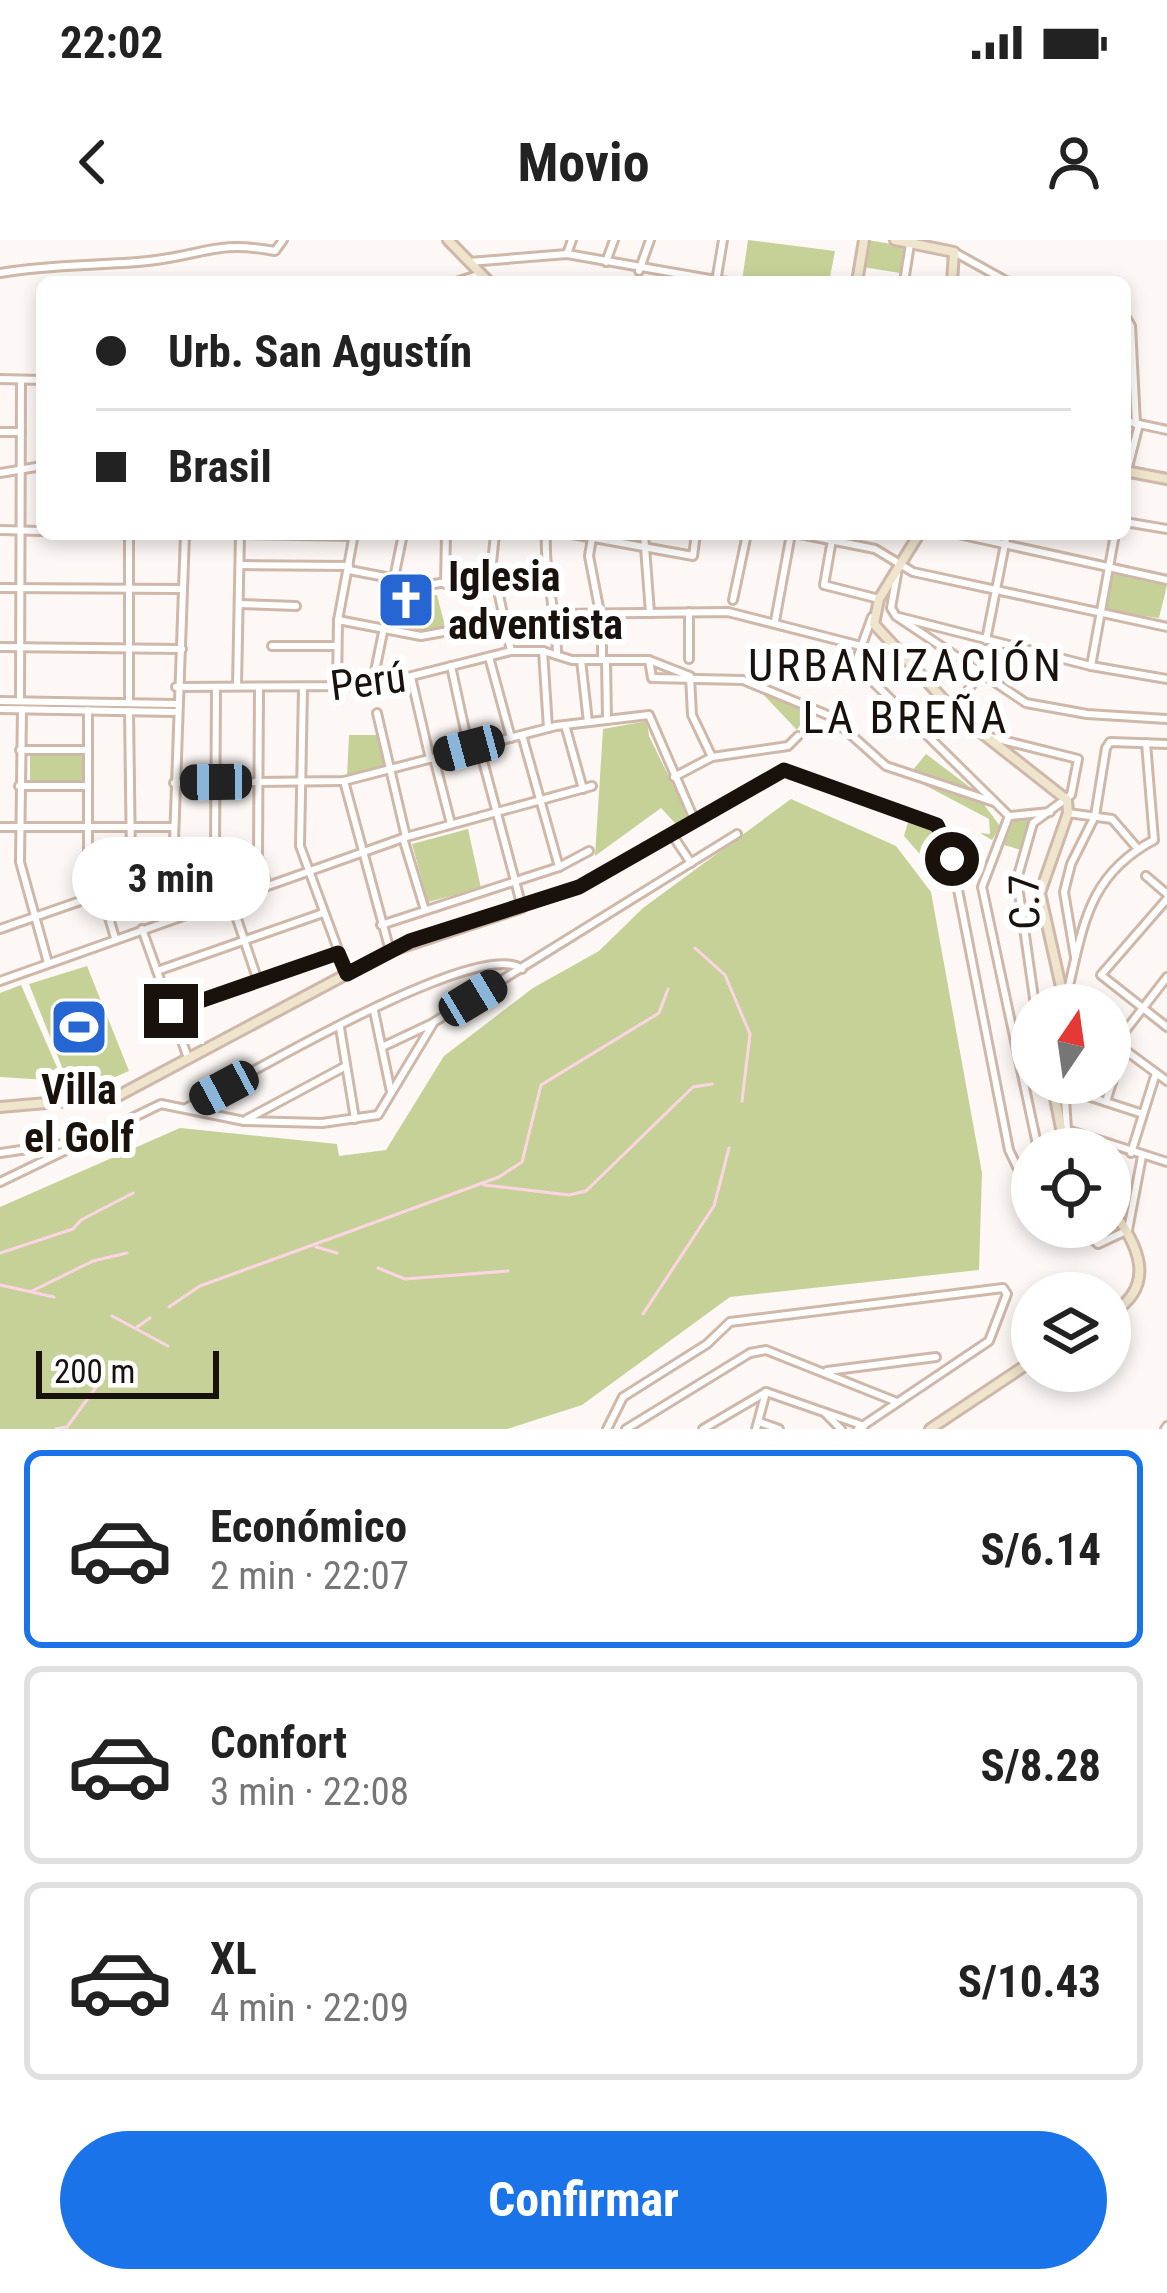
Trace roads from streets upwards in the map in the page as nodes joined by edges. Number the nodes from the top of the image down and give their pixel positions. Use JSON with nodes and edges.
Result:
{"nodes":[{"id":1,"x":283,"y":240,"type":"edge"},
{"id":2,"x":448,"y":240,"type":"edge"},
{"id":3,"x":572,"y":240,"type":"edge"},
{"id":4,"x":614,"y":240,"type":"edge"},
{"id":5,"x":650,"y":240,"type":"edge"},
{"id":6,"x":723,"y":240,"type":"edge"},
{"id":7,"x":864,"y":240,"type":"edge"},
{"id":8,"x":895,"y":240,"type":"edge"},
{"id":9,"x":910,"y":243,"type":"edge"},
{"id":10,"x":954,"y":252,"type":"junction"},
{"id":11,"x":567,"y":254,"type":"junction"},
{"id":12,"x":469,"y":262,"type":"junction"},
{"id":13,"x":606,"y":262,"type":"junction"},
{"id":14,"x":639,"y":271,"type":"junction"},
{"id":15,"x":0,"y":273,"type":"edge"},
{"id":16,"x":481,"y":274,"type":"junction"},
{"id":17,"x":475,"y":276,"type":"edge"},
{"id":18,"x":483,"y":276,"type":"edge"},
{"id":19,"x":660,"y":276,"type":"edge"},
{"id":20,"x":718,"y":276,"type":"edge"},
{"id":21,"x":858,"y":276,"type":"edge"},
{"id":22,"x":907,"y":276,"type":"edge"},
{"id":23,"x":952,"y":276,"type":"edge"},
{"id":24,"x":997,"y":276,"type":"edge"},
{"id":25,"x":0,"y":379,"type":"edge"},
{"id":26,"x":21,"y":380,"type":"junction"},
{"id":27,"x":36,"y":380,"type":"edge"},
{"id":28,"x":1131,"y":385,"type":"edge"},
{"id":29,"x":1131,"y":422,"type":"edge"},
{"id":30,"x":1138,"y":424,"type":"junction"},
{"id":31,"x":1167,"y":430,"type":"edge"},
{"id":32,"x":0,"y":432,"type":"edge"},
{"id":33,"x":20,"y":432,"type":"junction"},
{"id":34,"x":1131,"y":453,"type":"edge"},
{"id":35,"x":36,"y":468,"type":"edge"},
{"id":36,"x":0,"y":473,"type":"edge"},
{"id":37,"x":20,"y":473,"type":"junction"},
{"id":38,"x":1131,"y":475,"type":"edge"},
{"id":39,"x":1167,"y":479,"type":"edge"},
{"id":40,"x":1131,"y":523,"type":"edge"},
{"id":41,"x":1167,"y":529,"type":"edge"},
{"id":42,"x":0,"y":530,"type":"edge"},
{"id":43,"x":20,"y":530,"type":"junction"},
{"id":44,"x":36,"y":531,"type":"edge"},
{"id":45,"x":129,"y":540,"type":"edge"},
{"id":46,"x":185,"y":540,"type":"edge"},
{"id":47,"x":241,"y":540,"type":"edge"},
{"id":48,"x":353,"y":540,"type":"edge"},
{"id":49,"x":402,"y":540,"type":"edge"},
{"id":50,"x":446,"y":540,"type":"edge"},
{"id":51,"x":495,"y":540,"type":"edge"},
{"id":52,"x":546,"y":540,"type":"edge"},
{"id":53,"x":592,"y":540,"type":"edge"},
{"id":54,"x":611,"y":540,"type":"edge"},
{"id":55,"x":643,"y":540,"type":"edge"},
{"id":56,"x":695,"y":540,"type":"edge"},
{"id":57,"x":746,"y":540,"type":"edge"},
{"id":58,"x":794,"y":540,"type":"edge"},
{"id":59,"x":832,"y":540,"type":"edge"},
{"id":60,"x":844,"y":540,"type":"edge"},
{"id":61,"x":915,"y":540,"type":"edge"},
{"id":62,"x":984,"y":540,"type":"edge"},
{"id":63,"x":1006,"y":540,"type":"edge"},
{"id":64,"x":1114,"y":540,"type":"edge"},
{"id":65,"x":1005,"y":545,"type":"junction"},
{"id":66,"x":642,"y":547,"type":"junction"},
{"id":67,"x":899,"y":564,"type":"junction"},
{"id":68,"x":240,"y":565,"type":"junction"},
{"id":69,"x":349,"y":568,"type":"junction"},
{"id":70,"x":1109,"y":568,"type":"junction"},
{"id":71,"x":495,"y":574,"type":"junction"},
{"id":72,"x":394,"y":580,"type":"junction"},
{"id":73,"x":1167,"y":580,"type":"edge"},
{"id":74,"x":445,"y":585,"type":"junction"},
{"id":75,"x":0,"y":588,"type":"edge"},
{"id":76,"x":20,"y":588,"type":"junction"},
{"id":77,"x":129,"y":588,"type":"junction"},
{"id":78,"x":183,"y":589,"type":"junction"},
{"id":79,"x":995,"y":592,"type":"junction"},
{"id":80,"x":879,"y":598,"type":"junction"},
{"id":81,"x":733,"y":600,"type":"dead end"},
{"id":82,"x":238,"y":604,"type":"junction"},
{"id":83,"x":296,"y":606,"type":"dead end"},
{"id":84,"x":689,"y":612,"type":"junction"},
{"id":85,"x":601,"y":613,"type":"junction"},
{"id":86,"x":650,"y":613,"type":"junction"},
{"id":87,"x":555,"y":614,"type":"junction"},
{"id":88,"x":873,"y":615,"type":"junction"},
{"id":89,"x":896,"y":616,"type":"junction"},
{"id":90,"x":1100,"y":616,"type":"junction"},
{"id":91,"x":338,"y":620,"type":"junction"},
{"id":92,"x":504,"y":621,"type":"junction"},
{"id":93,"x":776,"y":622,"type":"junction"},
{"id":94,"x":1167,"y":627,"type":"edge"},
{"id":95,"x":384,"y":632,"type":"junction"},
{"id":96,"x":986,"y":640,"type":"junction"},
{"id":97,"x":272,"y":646,"type":"dead end"},
{"id":98,"x":336,"y":646,"type":"junction"},
{"id":99,"x":861,"y":646,"type":"junction"},
{"id":100,"x":0,"y":647,"type":"edge"},
{"id":101,"x":20,"y":647,"type":"junction"},
{"id":102,"x":129,"y":648,"type":"junction"},
{"id":103,"x":183,"y":649,"type":"junction"},
{"id":104,"x":511,"y":651,"type":"junction"},
{"id":105,"x":543,"y":651,"type":"junction"},
{"id":106,"x":557,"y":656,"type":"junction"},
{"id":107,"x":489,"y":657,"type":"junction"},
{"id":108,"x":688,"y":659,"type":"dead end"},
{"id":109,"x":604,"y":660,"type":"junction"},
{"id":110,"x":650,"y":660,"type":"junction"},
{"id":111,"x":581,"y":661,"type":"junction"},
{"id":112,"x":451,"y":666,"type":"junction"},
{"id":113,"x":1091,"y":666,"type":"junction"},
{"id":114,"x":981,"y":671,"type":"junction"},
{"id":115,"x":690,"y":676,"type":"junction"},
{"id":116,"x":411,"y":677,"type":"junction"},
{"id":117,"x":1167,"y":679,"type":"edge"},
{"id":118,"x":372,"y":686,"type":"junction"},
{"id":119,"x":176,"y":687,"type":"junction"},
{"id":120,"x":216,"y":688,"type":"junction"},
{"id":121,"x":238,"y":688,"type":"junction"},
{"id":122,"x":259,"y":688,"type":"junction"},
{"id":123,"x":303,"y":688,"type":"junction"},
{"id":124,"x":337,"y":688,"type":"junction"},
{"id":125,"x":0,"y":705,"type":"edge"},
{"id":126,"x":21,"y":705,"type":"junction"},
{"id":127,"x":129,"y":707,"type":"junction"},
{"id":128,"x":175,"y":708,"type":"junction"},
{"id":129,"x":88,"y":710,"type":"junction"},
{"id":130,"x":955,"y":712,"type":"junction"},
{"id":131,"x":377,"y":713,"type":"dead end"},
{"id":132,"x":1167,"y":719,"type":"edge"},
{"id":133,"x":607,"y":720,"type":"junction"},
{"id":134,"x":588,"y":722,"type":"junction"},
{"id":135,"x":945,"y":724,"type":"dead end"},
{"id":136,"x":566,"y":725,"type":"junction"},
{"id":137,"x":548,"y":728,"type":"junction"},
{"id":138,"x":522,"y":735,"type":"junction"},
{"id":139,"x":986,"y":735,"type":"junction"},
{"id":140,"x":798,"y":736,"type":"dead end"},
{"id":141,"x":511,"y":738,"type":"junction"},
{"id":142,"x":1145,"y":743,"type":"junction"},
{"id":143,"x":1167,"y":744,"type":"edge"},
{"id":144,"x":479,"y":746,"type":"junction"},
{"id":145,"x":469,"y":748,"type":"junction"},
{"id":146,"x":20,"y":750,"type":"junction"},
{"id":147,"x":86,"y":750,"type":"junction"},
{"id":148,"x":712,"y":757,"type":"junction"},
{"id":149,"x":432,"y":758,"type":"junction"},
{"id":150,"x":390,"y":769,"type":"junction"},
{"id":151,"x":674,"y":777,"type":"junction"},
{"id":152,"x":344,"y":781,"type":"junction"},
{"id":153,"x":216,"y":782,"type":"junction"},
{"id":154,"x":259,"y":782,"type":"junction"},
{"id":155,"x":301,"y":782,"type":"junction"},
{"id":156,"x":174,"y":783,"type":"junction"},
{"id":157,"x":19,"y":786,"type":"junction"},
{"id":158,"x":86,"y":786,"type":"junction"},
{"id":159,"x":540,"y":800,"type":"junction"},
{"id":160,"x":1067,"y":800,"type":"junction"},
{"id":161,"x":994,"y":802,"type":"junction"},
{"id":162,"x":497,"y":812,"type":"junction"},
{"id":163,"x":1054,"y":812,"type":"junction"},
{"id":164,"x":1068,"y":812,"type":"junction"},
{"id":165,"x":1009,"y":816,"type":"junction"},
{"id":166,"x":1095,"y":816,"type":"junction"},
{"id":167,"x":694,"y":819,"type":"junction"},
{"id":168,"x":451,"y":824,"type":"junction"},
{"id":169,"x":0,"y":827,"type":"edge"},
{"id":170,"x":19,"y":827,"type":"junction"},
{"id":171,"x":87,"y":827,"type":"junction"},
{"id":172,"x":130,"y":827,"type":"junction"},
{"id":173,"x":174,"y":827,"type":"junction"},
{"id":174,"x":671,"y":832,"type":"junction"},
{"id":175,"x":737,"y":834,"type":"dead end"},
{"id":176,"x":404,"y":837,"type":"junction"},
{"id":177,"x":1138,"y":849,"type":"junction"},
{"id":178,"x":589,"y":851,"type":"dead end"},
{"id":179,"x":360,"y":853,"type":"junction"},
{"id":180,"x":691,"y":863,"type":"junction"},
{"id":181,"x":559,"y":867,"type":"junction"},
{"id":182,"x":173,"y":869,"type":"junction"},
{"id":183,"x":306,"y":872,"type":"junction"},
{"id":184,"x":1146,"y":876,"type":"dead end"},
{"id":185,"x":515,"y":880,"type":"junction"},
{"id":186,"x":136,"y":882,"type":"junction"},
{"id":187,"x":267,"y":885,"type":"junction"},
{"id":188,"x":99,"y":895,"type":"junction"},
{"id":189,"x":1167,"y":896,"type":"edge"},
{"id":190,"x":227,"y":899,"type":"junction"},
{"id":191,"x":424,"y":907,"type":"junction"},
{"id":192,"x":522,"y":907,"type":"junction"},
{"id":193,"x":322,"y":913,"type":"junction"},
{"id":194,"x":185,"y":914,"type":"junction"},
{"id":195,"x":33,"y":918,"type":"junction"},
{"id":196,"x":381,"y":925,"type":"junction"},
{"id":197,"x":0,"y":929,"type":"edge"},
{"id":198,"x":142,"y":929,"type":"junction"},
{"id":199,"x":115,"y":938,"type":"junction"},
{"id":200,"x":243,"y":941,"type":"junction"},
{"id":201,"x":390,"y":950,"type":"junction"},
{"id":202,"x":338,"y":953,"type":"junction"},
{"id":203,"x":1076,"y":961,"type":"junction"},
{"id":204,"x":48,"y":964,"type":"junction"},
{"id":205,"x":522,"y":969,"type":"junction"},
{"id":206,"x":157,"y":970,"type":"junction"},
{"id":207,"x":347,"y":974,"type":"junction"},
{"id":208,"x":1167,"y":977,"type":"edge"},
{"id":209,"x":0,"y":981,"type":"edge"},
{"id":210,"x":258,"y":981,"type":"junction"},
{"id":211,"x":1032,"y":984,"type":"edge"},
{"id":212,"x":1056,"y":984,"type":"edge"},
{"id":213,"x":1070,"y":984,"type":"edge"},
{"id":214,"x":1143,"y":1008,"type":"junction"},
{"id":215,"x":374,"y":1010,"type":"junction"},
{"id":216,"x":171,"y":1011,"type":"junction"},
{"id":217,"x":434,"y":1022,"type":"junction"},
{"id":218,"x":1131,"y":1024,"type":"edge"},
{"id":219,"x":1167,"y":1027,"type":"edge"},
{"id":220,"x":340,"y":1028,"type":"junction"},
{"id":221,"x":382,"y":1047,"type":"junction"},
{"id":222,"x":1131,"y":1055,"type":"edge"},
{"id":223,"x":188,"y":1058,"type":"junction"},
{"id":224,"x":346,"y":1066,"type":"junction"},
{"id":225,"x":1156,"y":1073,"type":"junction"},
{"id":226,"x":1167,"y":1081,"type":"edge"},
{"id":227,"x":392,"y":1095,"type":"junction"},
{"id":228,"x":1112,"y":1104,"type":"edge"},
{"id":229,"x":0,"y":1107,"type":"edge"},
{"id":230,"x":186,"y":1108,"type":"junction"},
{"id":231,"x":1143,"y":1114,"type":"junction"},
{"id":232,"x":356,"y":1119,"type":"junction"},
{"id":233,"x":244,"y":1120,"type":"junction"},
{"id":234,"x":1033,"y":1128,"type":"edge"},
{"id":235,"x":92,"y":1140,"type":"junction"},
{"id":236,"x":1011,"y":1152,"type":"edge"},
{"id":237,"x":0,"y":1153,"type":"edge"},
{"id":238,"x":1131,"y":1153,"type":"joint"},
{"id":239,"x":1142,"y":1156,"type":"junction"},
{"id":240,"x":1167,"y":1162,"type":"edge"},
{"id":241,"x":0,"y":1182,"type":"edge"},
{"id":242,"x":1131,"y":1214,"type":"edge"},
{"id":243,"x":1131,"y":1237,"type":"edge"},
{"id":244,"x":1131,"y":1300,"type":"edge"},
{"id":245,"x":935,"y":1357,"type":"dead end"},
{"id":246,"x":824,"y":1372,"type":"junction"},
{"id":247,"x":1011,"y":1374,"type":"edge"},
{"id":248,"x":766,"y":1392,"type":"junction"},
{"id":249,"x":897,"y":1402,"type":"junction"},
{"id":250,"x":824,"y":1412,"type":"junction"},
{"id":251,"x":758,"y":1425,"type":"edge"},
{"id":252,"x":861,"y":1427,"type":"edge"},
{"id":253,"x":607,"y":1429,"type":"edge"},
{"id":254,"x":626,"y":1429,"type":"edge"},
{"id":255,"x":703,"y":1429,"type":"edge"},
{"id":256,"x":779,"y":1429,"type":"edge"},
{"id":257,"x":841,"y":1429,"type":"edge"},
{"id":258,"x":930,"y":1429,"type":"edge"}],
"edges":[{"from":1,"to":15,"type":"street"},
{"from":2,"to":12,"type":"street"},
{"from":3,"to":11,"type":"street"},
{"from":4,"to":13,"type":"street"},
{"from":5,"to":14,"type":"street"},
{"from":6,"to":20,"type":"street"},
{"from":7,"to":21,"type":"street"},
{"from":8,"to":9,"type":"street"},
{"from":9,"to":10,"type":"street"},
{"from":9,"to":22,"type":"street"},
{"from":10,"to":23,"type":"street"},
{"from":10,"to":24,"type":"street"},
{"from":11,"to":12,"type":"street"},
{"from":11,"to":13,"type":"street"},
{"from":12,"to":16,"type":"street"},
{"from":13,"to":14,"type":"street"},
{"from":14,"to":19,"type":"street"},
{"from":16,"to":17,"type":"street"},
{"from":16,"to":18,"type":"street"},
{"from":25,"to":26,"type":"street"},
{"from":26,"to":27,"type":"street"},
{"from":26,"to":33,"type":"street"},
{"from":28,"to":30,"type":"street"},
{"from":29,"to":30,"type":"street"},
{"from":30,"to":31,"type":"street"},
{"from":30,"to":34,"type":"street"},
{"from":32,"to":33,"type":"street"},
{"from":33,"to":37,"type":"street"},
{"from":35,"to":37,"type":"street"},
{"from":36,"to":37,"type":"street"},
{"from":37,"to":43,"type":"street"},
{"from":38,"to":39,"type":"street"},
{"from":40,"to":41,"type":"street"},
{"from":42,"to":43,"type":"street"},
{"from":43,"to":44,"type":"street"},
{"from":43,"to":76,"type":"street"},
{"from":45,"to":77,"type":"street"},
{"from":46,"to":78,"type":"street"},
{"from":47,"to":68,"type":"street"},
{"from":48,"to":69,"type":"street"},
{"from":49,"to":72,"type":"street"},
{"from":50,"to":74,"type":"street"},
{"from":51,"to":71,"type":"street"},
{"from":52,"to":87,"type":"street"},
{"from":53,"to":85,"type":"street"},
{"from":54,"to":66,"type":"street"},
{"from":55,"to":66,"type":"street"},
{"from":56,"to":66,"type":"street"},
{"from":57,"to":81,"type":"street"},
{"from":58,"to":93,"type":"street"},
{"from":59,"to":80,"type":"street"},
{"from":60,"to":67,"type":"street"},
{"from":61,"to":67,"type":"street"},
{"from":62,"to":65,"type":"street"},
{"from":63,"to":65,"type":"street"},
{"from":64,"to":70,"type":"street"},
{"from":65,"to":70,"type":"street"},
{"from":65,"to":79,"type":"street"},
{"from":66,"to":86,"type":"street"},
{"from":67,"to":79,"type":"street"},
{"from":67,"to":80,"type":"street"},
{"from":67,"to":89,"type":"street"},
{"from":68,"to":69,"type":"street"},
{"from":68,"to":82,"type":"street"},
{"from":69,"to":72,"type":"street"},
{"from":69,"to":91,"type":"street"},
{"from":70,"to":73,"type":"street"},
{"from":70,"to":90,"type":"street"},
{"from":71,"to":74,"type":"street"},
{"from":71,"to":92,"type":"street"},
{"from":72,"to":74,"type":"street"},
{"from":72,"to":95,"type":"street"},
{"from":75,"to":76,"type":"street"},
{"from":76,"to":77,"type":"street"},
{"from":76,"to":101,"type":"street"},
{"from":77,"to":78,"type":"street"},
{"from":77,"to":102,"type":"street"},
{"from":78,"to":103,"type":"street"},
{"from":79,"to":90,"type":"street"},
{"from":79,"to":96,"type":"street"},
{"from":80,"to":88,"type":"street"},
{"from":82,"to":83,"type":"street"},
{"from":82,"to":121,"type":"street"},
{"from":84,"to":86,"type":"street"},
{"from":84,"to":93,"type":"street"},
{"from":84,"to":108,"type":"street"},
{"from":85,"to":86,"type":"street"},
{"from":85,"to":87,"type":"street"},
{"from":85,"to":109,"type":"street"},
{"from":87,"to":106,"type":"street"},
{"from":88,"to":99,"type":"street"},
{"from":88,"to":130,"type":"street"},
{"from":89,"to":96,"type":"street"},
{"from":89,"to":114,"type":"street"},
{"from":90,"to":94,"type":"street"},
{"from":90,"to":113,"type":"street"},
{"from":91,"to":95,"type":"street"},
{"from":91,"to":98,"type":"street"},
{"from":92,"to":95,"type":"street"},
{"from":92,"to":104,"type":"street"},
{"from":93,"to":99,"type":"street"},
{"from":95,"to":118,"type":"street"},
{"from":96,"to":113,"type":"street"},
{"from":97,"to":98,"type":"street"},
{"from":98,"to":124,"type":"street"},
{"from":99,"to":161,"type":"street"},
{"from":100,"to":101,"type":"street"},
{"from":101,"to":102,"type":"street"},
{"from":101,"to":126,"type":"street"},
{"from":102,"to":103,"type":"street"},
{"from":102,"to":127,"type":"street"},
{"from":103,"to":119,"type":"street"},
{"from":104,"to":105,"type":"street","name":"Perú"},
{"from":104,"to":107,"type":"street","name":"Perú"},
{"from":105,"to":106,"type":"street","name":"Perú"},
{"from":105,"to":137,"type":"street"},
{"from":106,"to":111,"type":"street","name":"Perú"},
{"from":107,"to":112,"type":"street","name":"Perú"},
{"from":107,"to":141,"type":"street"},
{"from":109,"to":110,"type":"street","name":"Perú"},
{"from":109,"to":111,"type":"street","name":"Perú"},
{"from":109,"to":133,"type":"street"},
{"from":110,"to":115,"type":"street"},
{"from":110,"to":115,"type":"street"},
{"from":111,"to":134,"type":"street"},
{"from":112,"to":116,"type":"street","name":"Perú"},
{"from":112,"to":145,"type":"street"},
{"from":113,"to":117,"type":"street"},
{"from":114,"to":130,"type":"street"},
{"from":114,"to":132,"type":"street"},
{"from":115,"to":148,"type":"street"},
{"from":115,"to":161,"type":"street"},
{"from":116,"to":118,"type":"street","name":"Perú"},
{"from":116,"to":149,"type":"street"},
{"from":118,"to":124,"type":"street","name":"Perú"},
{"from":119,"to":120,"type":"street","name":"Perú"},
{"from":119,"to":128,"type":"street"},
{"from":120,"to":121,"type":"street","name":"Perú"},
{"from":120,"to":153,"type":"street"},
{"from":121,"to":122,"type":"street","name":"Perú"},
{"from":122,"to":123,"type":"street","name":"Perú"},
{"from":122,"to":154,"type":"street"},
{"from":123,"to":124,"type":"street","name":"Perú"},
{"from":123,"to":155,"type":"street"},
{"from":125,"to":126,"type":"street"},
{"from":126,"to":127,"type":"street"},
{"from":126,"to":129,"type":"street"},
{"from":126,"to":146,"type":"street"},
{"from":127,"to":128,"type":"street"},
{"from":127,"to":129,"type":"street"},
{"from":127,"to":172,"type":"street"},
{"from":128,"to":156,"type":"street"},
{"from":129,"to":147,"type":"street"},
{"from":130,"to":135,"type":"street"},
{"from":130,"to":139,"type":"street"},
{"from":131,"to":150,"type":"street"},
{"from":133,"to":134,"type":"street"},
{"from":133,"to":151,"type":"street"},
{"from":134,"to":136,"type":"street"},
{"from":136,"to":137,"type":"street"},
{"from":136,"to":159,"type":"street"},
{"from":137,"to":138,"type":"street"},
{"from":138,"to":141,"type":"street"},
{"from":138,"to":159,"type":"street"},
{"from":139,"to":160,"type":"street"},
{"from":139,"to":160,"type":"street"},
{"from":140,"to":148,"type":"street"},
{"from":141,"to":144,"type":"street"},
{"from":142,"to":143,"type":"street"},
{"from":142,"to":166,"type":"street"},
{"from":142,"to":177,"type":"street"},
{"from":144,"to":145,"type":"street"},
{"from":144,"to":162,"type":"street"},
{"from":145,"to":149,"type":"street"},
{"from":146,"to":147,"type":"street"},
{"from":146,"to":157,"type":"street"},
{"from":147,"to":158,"type":"street"},
{"from":148,"to":151,"type":"street"},
{"from":149,"to":150,"type":"street"},
{"from":149,"to":168,"type":"street"},
{"from":150,"to":152,"type":"street"},
{"from":150,"to":176,"type":"street"},
{"from":151,"to":167,"type":"street"},
{"from":152,"to":155,"type":"street"},
{"from":152,"to":179,"type":"street"},
{"from":153,"to":154,"type":"street"},
{"from":153,"to":156,"type":"street"},
{"from":153,"to":190,"type":"street"},
{"from":154,"to":155,"type":"street"},
{"from":154,"to":187,"type":"street"},
{"from":155,"to":183,"type":"street"},
{"from":156,"to":173,"type":"street"},
{"from":157,"to":158,"type":"street"},
{"from":157,"to":170,"type":"street"},
{"from":158,"to":171,"type":"street"},
{"from":159,"to":162,"type":"street"},
{"from":159,"to":181,"type":"street"},
{"from":160,"to":163,"type":"street","name":"C.7"},
{"from":160,"to":164,"type":"street"},
{"from":161,"to":165,"type":"street"},
{"from":162,"to":168,"type":"street"},
{"from":162,"to":185,"type":"street"},
{"from":163,"to":165,"type":"street"},
{"from":163,"to":211,"type":"street","name":"C.7"},
{"from":164,"to":166,"type":"street"},
{"from":164,"to":212,"type":"street"},
{"from":165,"to":234,"type":"street"},
{"from":166,"to":177,"type":"street"},
{"from":166,"to":203,"type":"street"},
{"from":167,"to":174,"type":"street"},
{"from":167,"to":236,"type":"street"},
{"from":168,"to":176,"type":"street"},
{"from":169,"to":170,"type":"street"},
{"from":170,"to":171,"type":"street"},
{"from":170,"to":195,"type":"street"},
{"from":171,"to":172,"type":"street"},
{"from":171,"to":188,"type":"street"},
{"from":172,"to":173,"type":"street"},
{"from":172,"to":186,"type":"street"},
{"from":173,"to":182,"type":"street"},
{"from":174,"to":180,"type":"street"},
{"from":174,"to":192,"type":"street"},
{"from":175,"to":180,"type":"street"},
{"from":176,"to":179,"type":"street"},
{"from":176,"to":191,"type":"street"},
{"from":177,"to":203,"type":"street"},
{"from":178,"to":181,"type":"street"},
{"from":179,"to":183,"type":"street"},
{"from":179,"to":196,"type":"street"},
{"from":180,"to":205,"type":"street"},
{"from":181,"to":185,"type":"street"},
{"from":182,"to":186,"type":"street"},
{"from":182,"to":194,"type":"street"},
{"from":183,"to":187,"type":"street"},
{"from":183,"to":193,"type":"street"},
{"from":184,"to":189,"type":"street"},
{"from":185,"to":191,"type":"street"},
{"from":185,"to":192,"type":"street"},
{"from":186,"to":188,"type":"street"},
{"from":187,"to":190,"type":"street"},
{"from":188,"to":195,"type":"street"},
{"from":188,"to":199,"type":"street"},
{"from":189,"to":214,"type":"street"},
{"from":190,"to":194,"type":"street"},
{"from":190,"to":200,"type":"street"},
{"from":191,"to":196,"type":"street"},
{"from":192,"to":201,"type":"street"},
{"from":193,"to":200,"type":"street"},
{"from":193,"to":202,"type":"street"},
{"from":194,"to":198,"type":"street"},
{"from":195,"to":197,"type":"street"},
{"from":195,"to":204,"type":"street"},
{"from":196,"to":201,"type":"street"},
{"from":198,"to":199,"type":"street"},
{"from":198,"to":206,"type":"street"},
{"from":199,"to":204,"type":"street"},
{"from":200,"to":206,"type":"street"},
{"from":200,"to":210,"type":"street"},
{"from":201,"to":207,"type":"street"},
{"from":202,"to":207,"type":"street"},
{"from":202,"to":210,"type":"street"},
{"from":203,"to":213,"type":"street"},
{"from":204,"to":209,"type":"street"},
{"from":205,"to":215,"type":"street"},
{"from":205,"to":217,"type":"street"},
{"from":206,"to":216,"type":"street"},
{"from":207,"to":223,"type":"street"},
{"from":208,"to":214,"type":"street"},
{"from":210,"to":216,"type":"street"},
{"from":214,"to":218,"type":"street"},
{"from":214,"to":219,"type":"street"},
{"from":215,"to":220,"type":"street"},
{"from":215,"to":221,"type":"street"},
{"from":216,"to":223,"type":"street"},
{"from":217,"to":221,"type":"street"},
{"from":217,"to":227,"type":"street"},
{"from":220,"to":224,"type":"street"},
{"from":220,"to":230,"type":"street"},
{"from":221,"to":227,"type":"street"},
{"from":222,"to":225,"type":"street"},
{"from":223,"to":229,"type":"street"},
{"from":224,"to":232,"type":"street"},
{"from":224,"to":233,"type":"street"},
{"from":225,"to":226,"type":"street"},
{"from":225,"to":231,"type":"street"},
{"from":227,"to":232,"type":"street"},
{"from":228,"to":231,"type":"street"},
{"from":230,"to":233,"type":"street"},
{"from":230,"to":235,"type":"street"},
{"from":231,"to":238,"type":"street"},
{"from":232,"to":233,"type":"street"},
{"from":235,"to":237,"type":"street"},
{"from":235,"to":241,"type":"street"},
{"from":238,"to":239,"type":"street"},
{"from":239,"to":240,"type":"street"},
{"from":239,"to":242,"type":"street"},
{"from":243,"to":244,"type":"street"},
{"from":245,"to":246,"type":"street"},
{"from":246,"to":249,"type":"street"},
{"from":246,"to":254,"type":"street"},
{"from":247,"to":258,"type":"street"},
{"from":248,"to":250,"type":"street"},
{"from":248,"to":251,"type":"street"},
{"from":248,"to":255,"type":"street"},
{"from":249,"to":252,"type":"street"},
{"from":249,"to":253,"type":"street"},
{"from":250,"to":252,"type":"street"},
{"from":250,"to":257,"type":"street"},
{"from":251,"to":256,"type":"street"}]}
